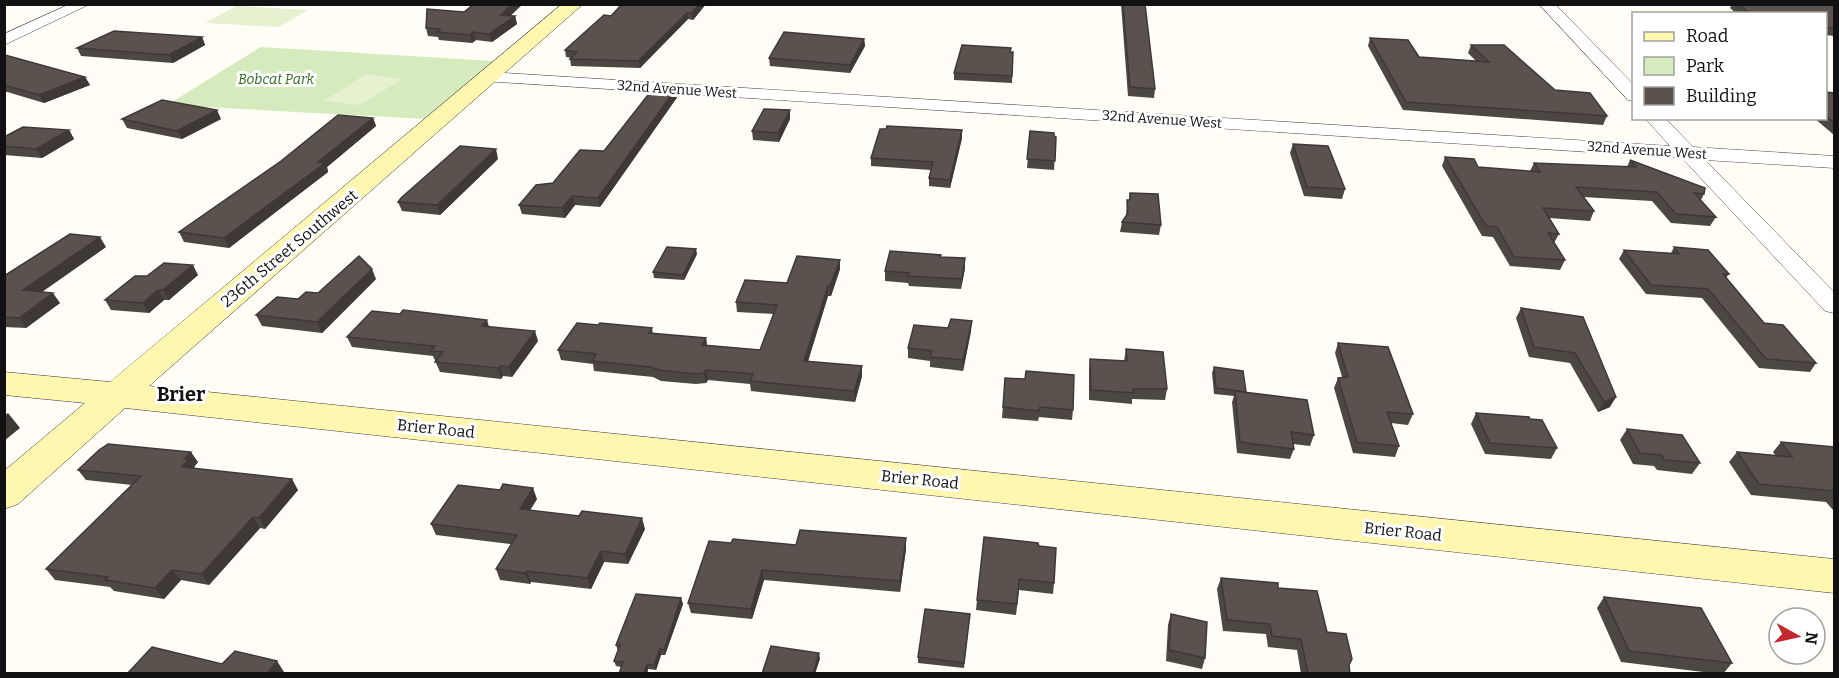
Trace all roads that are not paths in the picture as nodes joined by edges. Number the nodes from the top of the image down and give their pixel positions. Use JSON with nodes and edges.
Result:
{"nodes":[{"id":1,"x":83,"y":4,"type":"edge"},
{"id":2,"x":574,"y":4,"type":"edge"},
{"id":3,"x":1546,"y":4,"type":"edge"},
{"id":4,"x":4,"y":40,"type":"edge"},
{"id":5,"x":489,"y":77,"type":"junction"},
{"id":6,"x":1632,"y":94,"type":"edge"},
{"id":7,"x":1656,"y":120,"type":"edge"},
{"id":8,"x":1687,"y":153,"type":"junction"},
{"id":9,"x":1834,"y":162,"type":"edge"},
{"id":10,"x":1834,"y":306,"type":"edge"},
{"id":11,"x":4,"y":383,"type":"edge"},
{"id":12,"x":118,"y":394,"type":"junction"},
{"id":13,"x":4,"y":494,"type":"edge"},
{"id":14,"x":1834,"y":576,"type":"edge"}],
"edges":[{"from":1,"to":4,"type":"street"},
{"from":2,"to":5,"type":"main road","name":"236th Street Southwest"},
{"from":3,"to":6,"type":"street"},
{"from":5,"to":8,"type":"street","name":"32nd Avenue West"},
{"from":5,"to":12,"type":"main road","name":"236th Street Southwest"},
{"from":7,"to":8,"type":"street"},
{"from":8,"to":9,"type":"street","name":"32nd Avenue West"},
{"from":8,"to":10,"type":"street"},
{"from":11,"to":12,"type":"main road","name":"Brier Road"},
{"from":12,"to":13,"type":"main road","name":"236th Street Southwest"},
{"from":12,"to":14,"type":"main road","name":"Brier Road"}]}
